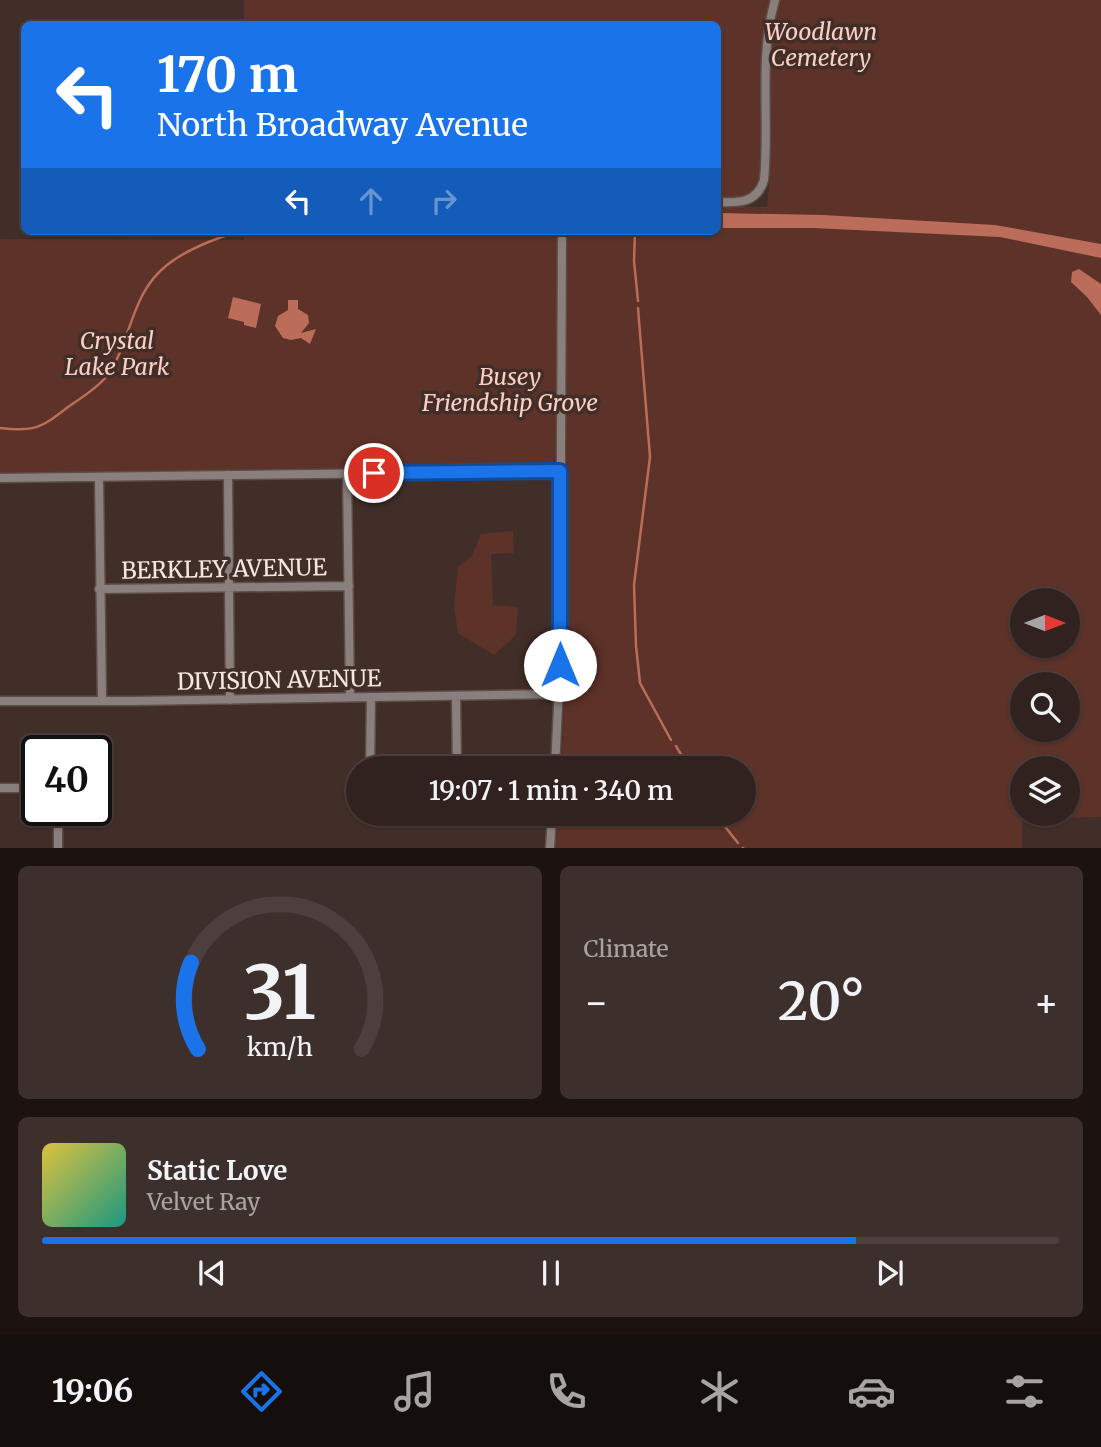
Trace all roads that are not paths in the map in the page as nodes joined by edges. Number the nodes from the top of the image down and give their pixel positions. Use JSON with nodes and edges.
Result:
{"nodes":[{"id":1,"x":775,"y":0,"type":"edge"},
{"id":2,"x":721,"y":202,"type":"edge"},
{"id":3,"x":562,"y":235,"type":"edge"},
{"id":4,"x":560,"y":471,"type":"junction"},
{"id":5,"x":347,"y":474,"type":"junction"},
{"id":6,"x":228,"y":475,"type":"junction"},
{"id":7,"x":0,"y":478,"type":"edge"},
{"id":8,"x":99,"y":478,"type":"junction"},
{"id":9,"x":349,"y":586,"type":"junction"},
{"id":10,"x":99,"y":589,"type":"junction"},
{"id":11,"x":229,"y":589,"type":"junction"},
{"id":12,"x":559,"y":694,"type":"junction"},
{"id":13,"x":350,"y":697,"type":"junction"},
{"id":14,"x":370,"y":697,"type":"junction"},
{"id":15,"x":456,"y":697,"type":"junction"},
{"id":16,"x":102,"y":700,"type":"junction"},
{"id":17,"x":230,"y":700,"type":"junction"},
{"id":18,"x":0,"y":701,"type":"edge"},
{"id":19,"x":370,"y":756,"type":"edge"},
{"id":20,"x":457,"y":756,"type":"edge"},
{"id":21,"x":556,"y":756,"type":"edge"},
{"id":22,"x":0,"y":788,"type":"edge"},
{"id":23,"x":21,"y":788,"type":"edge"},
{"id":24,"x":58,"y":826,"type":"edge"},
{"id":25,"x":551,"y":826,"type":"edge"},
{"id":26,"x":58,"y":848,"type":"edge"},
{"id":27,"x":550,"y":848,"type":"edge"}],
"edges":[{"from":1,"to":2,"type":"street"},
{"from":3,"to":4,"type":"street"},
{"from":4,"to":5,"type":"street"},
{"from":4,"to":12,"type":"street"},
{"from":5,"to":6,"type":"street"},
{"from":5,"to":9,"type":"street"},
{"from":6,"to":8,"type":"street"},
{"from":6,"to":11,"type":"street"},
{"from":7,"to":8,"type":"street"},
{"from":8,"to":10,"type":"street"},
{"from":9,"to":11,"type":"street","name":"BERKLEY AVENUE"},
{"from":9,"to":13,"type":"street"},
{"from":10,"to":11,"type":"street","name":"BERKLEY AVENUE"},
{"from":10,"to":16,"type":"street"},
{"from":11,"to":17,"type":"street"},
{"from":12,"to":15,"type":"street","name":"DIVISION AVENUE"},
{"from":12,"to":21,"type":"street"},
{"from":13,"to":14,"type":"street","name":"DIVISION AVENUE"},
{"from":13,"to":17,"type":"street","name":"DIVISION AVENUE"},
{"from":14,"to":15,"type":"street","name":"DIVISION AVENUE"},
{"from":14,"to":19,"type":"street"},
{"from":15,"to":20,"type":"street"},
{"from":16,"to":17,"type":"street","name":"DIVISION AVENUE"},
{"from":16,"to":18,"type":"street","name":"DIVISION AVENUE"},
{"from":22,"to":23,"type":"street"},
{"from":24,"to":26,"type":"street"},
{"from":25,"to":27,"type":"street"}]}
